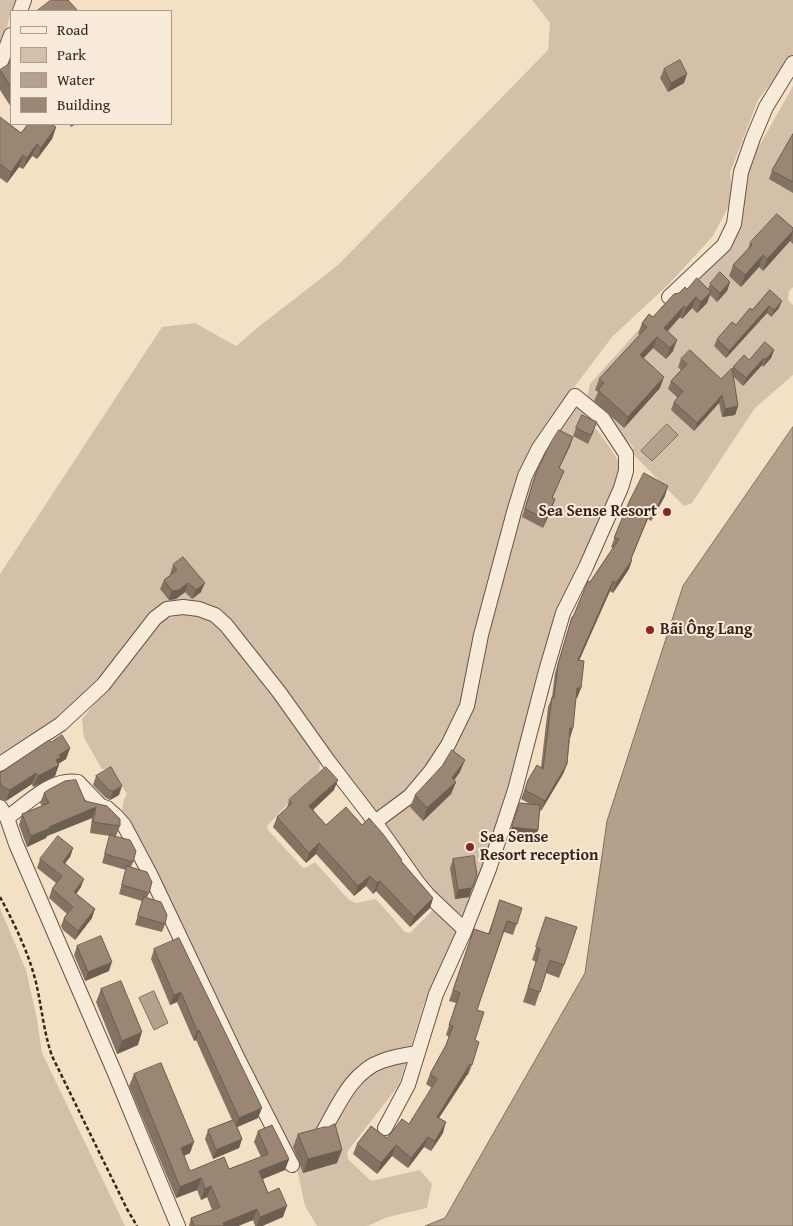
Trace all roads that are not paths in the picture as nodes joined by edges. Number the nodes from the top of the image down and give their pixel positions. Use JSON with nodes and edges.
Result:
{"nodes":[{"id":1,"x":10,"y":38,"type":"edge"},
{"id":2,"x":793,"y":63,"type":"edge"},
{"id":3,"x":0,"y":64,"type":"edge"},
{"id":4,"x":670,"y":297,"type":"edge"},
{"id":5,"x":0,"y":764,"type":"edge"},
{"id":6,"x":4,"y":813,"type":"edge"},
{"id":7,"x":375,"y":822,"type":"junction"},
{"id":8,"x":465,"y":930,"type":"junction"},
{"id":9,"x":417,"y":1053,"type":"junction"},
{"id":10,"x":385,"y":1128,"type":"dead end"},
{"id":11,"x":323,"y":1132,"type":"edge"},
{"id":12,"x":292,"y":1164,"type":"dead end"},
{"id":13,"x":178,"y":1226,"type":"edge"}],
"edges":[{"from":1,"to":3,"type":"street"},
{"from":2,"to":4,"type":"street"},
{"from":5,"to":7,"type":"street"},
{"from":6,"to":12,"type":"street"},
{"from":6,"to":13,"type":"street"},
{"from":7,"to":8,"type":"street"},
{"from":7,"to":8,"type":"street"},
{"from":8,"to":9,"type":"street"},
{"from":9,"to":10,"type":"street"},
{"from":9,"to":11,"type":"street"}]}
